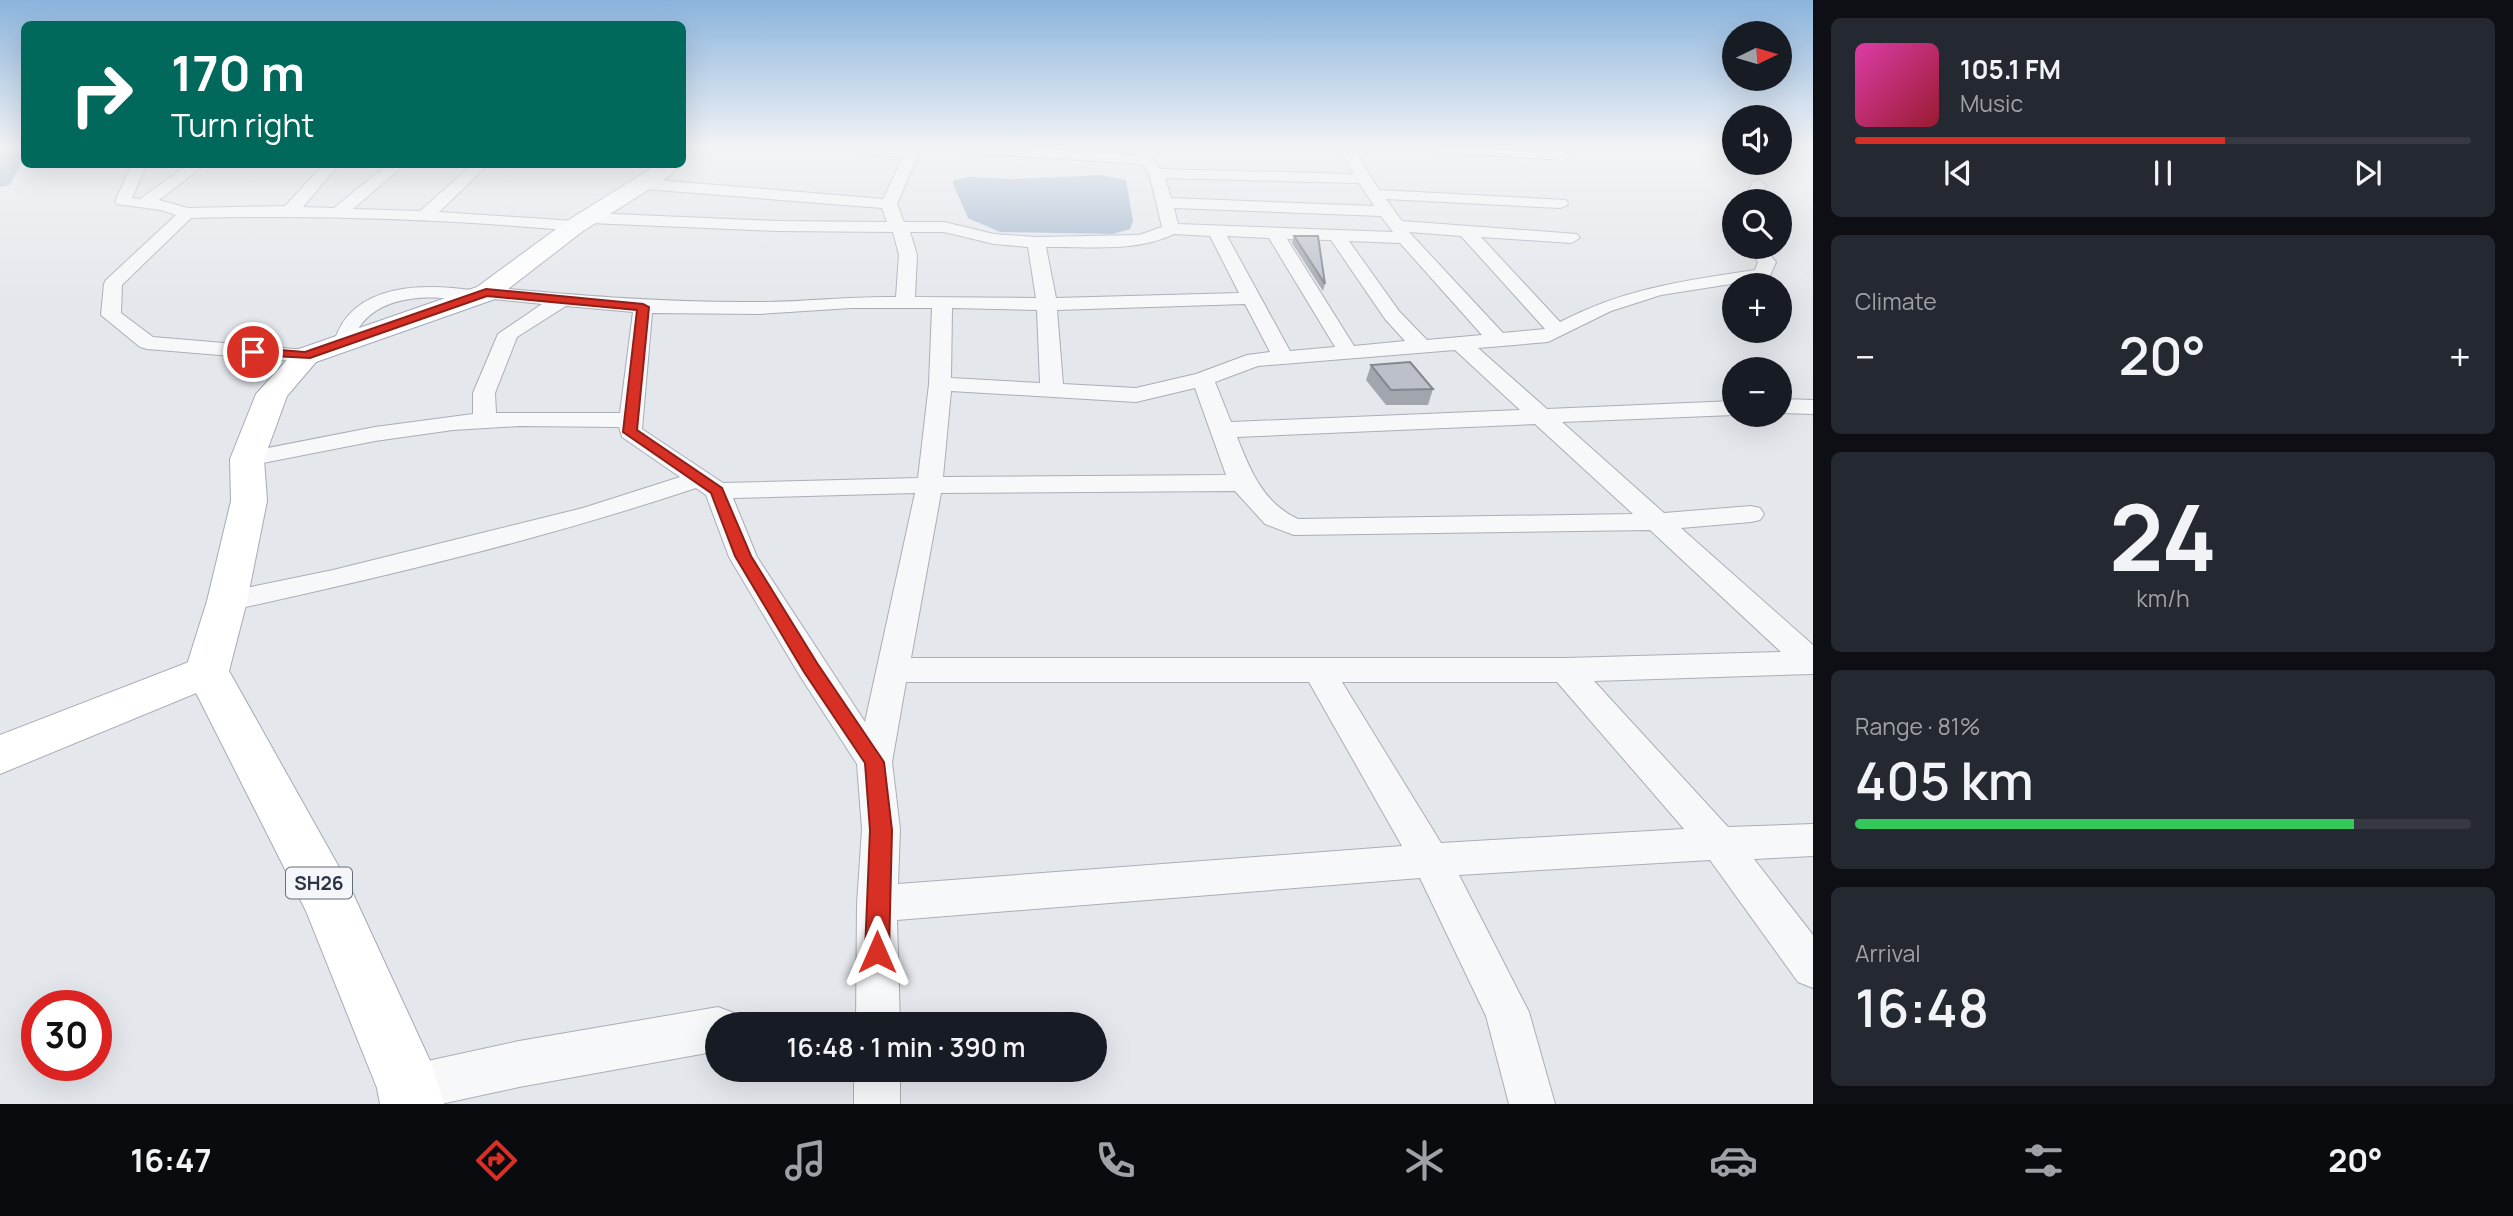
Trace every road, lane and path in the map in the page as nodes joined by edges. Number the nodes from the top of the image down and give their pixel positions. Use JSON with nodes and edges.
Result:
{"nodes":[{"id":1,"x":123,"y":200,"type":"edge"},
{"id":2,"x":149,"y":200,"type":"edge"},
{"id":3,"x":300,"y":200,"type":"edge"},
{"id":4,"x":355,"y":200,"type":"edge"},
{"id":5,"x":443,"y":200,"type":"edge"},
{"id":6,"x":619,"y":200,"type":"edge"},
{"id":7,"x":766,"y":200,"type":"edge"},
{"id":8,"x":899,"y":200,"type":"edge"},
{"id":9,"x":1163,"y":200,"type":"edge"},
{"id":10,"x":1378,"y":200,"type":"edge"},
{"id":11,"x":1488,"y":200,"type":"edge"},
{"id":12,"x":1164,"y":203,"type":"junction"},
{"id":13,"x":1560,"y":203,"type":"dead end"},
{"id":14,"x":143,"y":204,"type":"junction"},
{"id":15,"x":290,"y":211,"type":"junction"},
{"id":16,"x":1386,"y":211,"type":"junction"},
{"id":17,"x":187,"y":213,"type":"junction"},
{"id":18,"x":338,"y":213,"type":"junction"},
{"id":19,"x":895,"y":216,"type":"junction"},
{"id":20,"x":424,"y":217,"type":"junction"},
{"id":21,"x":582,"y":222,"type":"junction"},
{"id":22,"x":1171,"y":229,"type":"junction"},
{"id":23,"x":1216,"y":231,"type":"junction"},
{"id":24,"x":1401,"y":232,"type":"junction"},
{"id":25,"x":1467,"y":232,"type":"junction"},
{"id":26,"x":1275,"y":233,"type":"junction"},
{"id":27,"x":1337,"y":236,"type":"junction"},
{"id":28,"x":1571,"y":238,"type":"dead end"},
{"id":29,"x":1036,"y":242,"type":"junction"},
{"id":30,"x":1765,"y":259,"type":"edge"},
{"id":31,"x":481,"y":294,"type":"junction"},
{"id":32,"x":1251,"y":298,"type":"junction"},
{"id":33,"x":560,"y":301,"type":"junction"},
{"id":34,"x":942,"y":302,"type":"junction"},
{"id":35,"x":905,"y":303,"type":"junction"},
{"id":36,"x":1047,"y":304,"type":"junction"},
{"id":37,"x":643,"y":307,"type":"junction"},
{"id":38,"x":1558,"y":331,"type":"junction"},
{"id":39,"x":1498,"y":340,"type":"junction"},
{"id":40,"x":1459,"y":342,"type":"junction"},
{"id":41,"x":1421,"y":346,"type":"junction"},
{"id":42,"x":1348,"y":352,"type":"junction"},
{"id":43,"x":306,"y":356,"type":"junction"},
{"id":44,"x":1283,"y":358,"type":"junction"},
{"id":45,"x":1203,"y":379,"type":"junction"},
{"id":46,"x":940,"y":384,"type":"junction"},
{"id":47,"x":1052,"y":390,"type":"junction"},
{"id":48,"x":1792,"y":406,"type":"edge"},
{"id":49,"x":1813,"y":407,"type":"edge"},
{"id":50,"x":1722,"y":409,"type":"edge"},
{"id":51,"x":1539,"y":417,"type":"junction"},
{"id":52,"x":629,"y":420,"type":"junction"},
{"id":53,"x":485,"y":421,"type":"junction"},
{"id":54,"x":1222,"y":430,"type":"junction"},
{"id":55,"x":247,"y":459,"type":"junction"},
{"id":56,"x":1242,"y":483,"type":"junction"},
{"id":57,"x":708,"y":485,"type":"junction"},
{"id":58,"x":930,"y":485,"type":"junction"},
{"id":59,"x":1751,"y":514,"type":"dead end"},
{"id":60,"x":1655,"y":522,"type":"junction"},
{"id":61,"x":227,"y":601,"type":"junction"},
{"id":62,"x":1813,"y":662,"type":"edge"},
{"id":63,"x":893,"y":670,"type":"junction"},
{"id":64,"x":1319,"y":670,"type":"junction"},
{"id":65,"x":1565,"y":670,"type":"junction"},
{"id":66,"x":183,"y":680,"type":"junction"},
{"id":67,"x":0,"y":755,"type":"edge"},
{"id":68,"x":874,"y":762,"type":"junction"},
{"id":69,"x":1813,"y":840,"type":"edge"},
{"id":70,"x":1719,"y":843,"type":"junction"},
{"id":71,"x":1431,"y":862,"type":"junction"},
{"id":72,"x":877,"y":904,"type":"junction"},
{"id":73,"x":1813,"y":968,"type":"edge"},
{"id":74,"x":878,"y":1012,"type":"edge"},
{"id":75,"x":705,"y":1032,"type":"edge"},
{"id":76,"x":877,"y":1082,"type":"edge"},
{"id":77,"x":410,"y":1096,"type":"edge"},
{"id":78,"x":877,"y":1104,"type":"edge"},
{"id":79,"x":1532,"y":1104,"type":"edge"}],
"edges":[{"from":1,"to":14,"type":"street"},
{"from":2,"to":14,"type":"street"},
{"from":3,"to":15,"type":"street"},
{"from":4,"to":18,"type":"street"},
{"from":5,"to":20,"type":"street"},
{"from":6,"to":21,"type":"main road"},
{"from":7,"to":19,"type":"street"},
{"from":8,"to":19,"type":"street"},
{"from":9,"to":12,"type":"street"},
{"from":10,"to":16,"type":"street"},
{"from":11,"to":13,"type":"street"},
{"from":12,"to":16,"type":"street"},
{"from":12,"to":22,"type":"street"},
{"from":14,"to":17,"type":"street"},
{"from":15,"to":17,"type":"street"},
{"from":15,"to":18,"type":"street"},
{"from":16,"to":24,"type":"street"},
{"from":17,"to":43,"type":"street"},
{"from":18,"to":20,"type":"street"},
{"from":19,"to":21,"type":"street"},
{"from":19,"to":29,"type":"street"},
{"from":19,"to":35,"type":"street"},
{"from":20,"to":21,"type":"street"},
{"from":21,"to":31,"type":"main road"},
{"from":22,"to":23,"type":"street"},
{"from":22,"to":29,"type":"street"},
{"from":23,"to":26,"type":"street"},
{"from":23,"to":32,"type":"street"},
{"from":24,"to":25,"type":"street"},
{"from":24,"to":27,"type":"street"},
{"from":24,"to":39,"type":"street"},
{"from":25,"to":28,"type":"street"},
{"from":25,"to":38,"type":"street"},
{"from":26,"to":27,"type":"street"},
{"from":26,"to":42,"type":"street"},
{"from":27,"to":41,"type":"street"},
{"from":29,"to":36,"type":"street"},
{"from":30,"to":38,"type":"street"},
{"from":31,"to":33,"type":"street"},
{"from":31,"to":43,"type":"main road"},
{"from":32,"to":36,"type":"street"},
{"from":32,"to":44,"type":"street"},
{"from":33,"to":37,"type":"street"},
{"from":33,"to":53,"type":"street"},
{"from":34,"to":35,"type":"street"},
{"from":34,"to":36,"type":"street"},
{"from":34,"to":46,"type":"street"},
{"from":35,"to":37,"type":"street"},
{"from":36,"to":47,"type":"street"},
{"from":37,"to":52,"type":"street"},
{"from":38,"to":39,"type":"street"},
{"from":39,"to":40,"type":"street"},
{"from":40,"to":41,"type":"street"},
{"from":40,"to":51,"type":"street"},
{"from":41,"to":42,"type":"street"},
{"from":42,"to":44,"type":"street"},
{"from":43,"to":55,"type":"main road"},
{"from":44,"to":45,"type":"street"},
{"from":45,"to":47,"type":"street"},
{"from":45,"to":54,"type":"street"},
{"from":46,"to":47,"type":"street"},
{"from":46,"to":58,"type":"street"},
{"from":48,"to":49,"type":"street"},
{"from":50,"to":51,"type":"street"},
{"from":51,"to":54,"type":"street"},
{"from":51,"to":60,"type":"street"},
{"from":52,"to":53,"type":"street"},
{"from":52,"to":57,"type":"street"},
{"from":53,"to":55,"type":"street"},
{"from":54,"to":56,"type":"street"},
{"from":55,"to":61,"type":"main road"},
{"from":56,"to":58,"type":"street"},
{"from":56,"to":60,"type":"street"},
{"from":57,"to":58,"type":"street"},
{"from":57,"to":61,"type":"street"},
{"from":57,"to":68,"type":"street"},
{"from":58,"to":63,"type":"street"},
{"from":59,"to":60,"type":"street"},
{"from":60,"to":62,"type":"street"},
{"from":61,"to":66,"type":"main road"},
{"from":62,"to":65,"type":"street"},
{"from":63,"to":64,"type":"street"},
{"from":63,"to":68,"type":"street"},
{"from":64,"to":65,"type":"street"},
{"from":64,"to":71,"type":"street"},
{"from":65,"to":70,"type":"street"},
{"from":66,"to":67,"type":"main road"},
{"from":66,"to":77,"type":"main road","number":"SH26"},
{"from":68,"to":72,"type":"street"},
{"from":69,"to":70,"type":"street"},
{"from":70,"to":71,"type":"street"},
{"from":70,"to":73,"type":"street"},
{"from":71,"to":72,"type":"street"},
{"from":71,"to":79,"type":"street"},
{"from":72,"to":74,"type":"street"},
{"from":75,"to":77,"type":"street"},
{"from":76,"to":78,"type":"street"}]}
